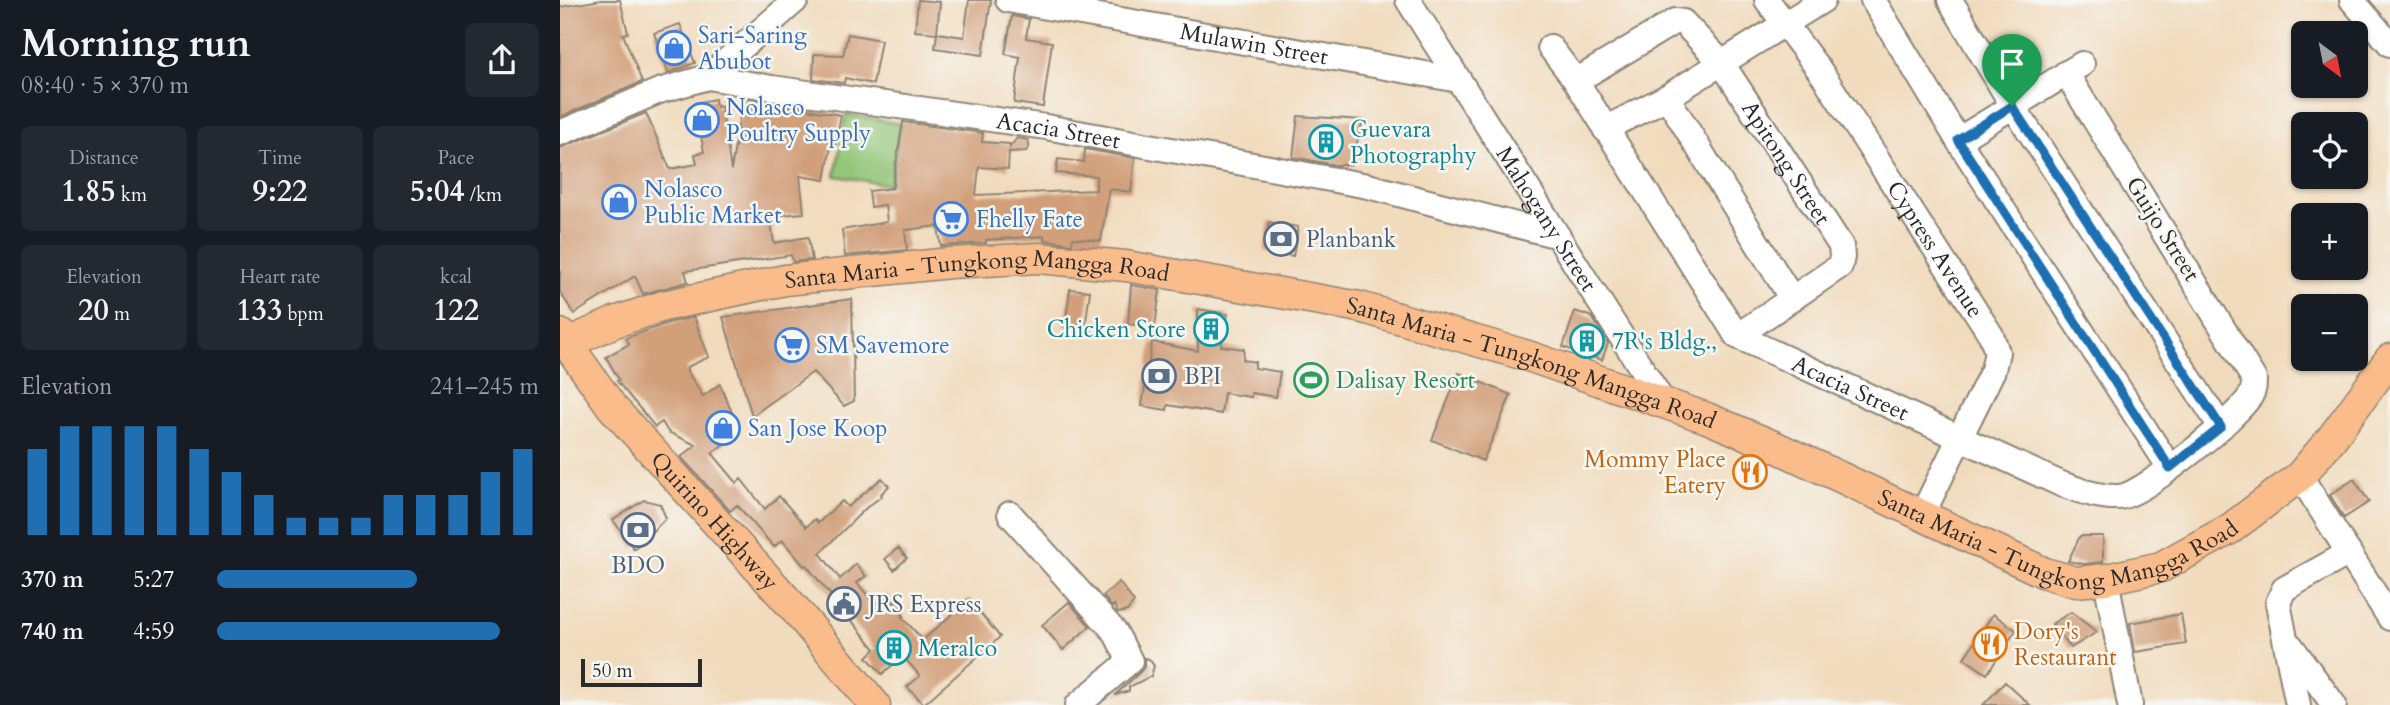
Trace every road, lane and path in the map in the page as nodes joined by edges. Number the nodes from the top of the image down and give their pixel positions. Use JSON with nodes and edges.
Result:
{"nodes":[{"id":1,"x":796,"y":0,"type":"edge"},
{"id":2,"x":1008,"y":0,"type":"edge"},
{"id":3,"x":1408,"y":0,"type":"edge"},
{"id":4,"x":1766,"y":0,"type":"edge"},
{"id":5,"x":1823,"y":0,"type":"edge"},
{"id":6,"x":1873,"y":0,"type":"edge"},
{"id":7,"x":1950,"y":0,"type":"edge"},
{"id":8,"x":2352,"y":0,"type":"edge"},
{"id":9,"x":1785,"y":24,"type":"junction"},
{"id":10,"x":2390,"y":44,"type":"edge"},
{"id":11,"x":1550,"y":47,"type":"dead end"},
{"id":12,"x":1721,"y":62,"type":"junction"},
{"id":13,"x":708,"y":77,"type":"junction"},
{"id":14,"x":1458,"y":80,"type":"junction"},
{"id":15,"x":1576,"y":81,"type":"junction"},
{"id":16,"x":1667,"y":97,"type":"junction"},
{"id":17,"x":2012,"y":106,"type":"junction"},
{"id":18,"x":1605,"y":129,"type":"junction"},
{"id":19,"x":560,"y":133,"type":"edge"},
{"id":20,"x":1958,"y":140,"type":"junction"},
{"id":21,"x":1558,"y":236,"type":"junction"},
{"id":22,"x":1792,"y":299,"type":"junction"},
{"id":23,"x":1737,"y":335,"type":"junction"},
{"id":24,"x":562,"y":342,"type":"edge"},
{"id":25,"x":2390,"y":359,"type":"edge"},
{"id":26,"x":2254,"y":388,"type":"joint"},
{"id":27,"x":1663,"y":402,"type":"junction"},
{"id":28,"x":2221,"y":427,"type":"junction"},
{"id":29,"x":1960,"y":438,"type":"junction"},
{"id":30,"x":2170,"y":468,"type":"junction"},
{"id":31,"x":2300,"y":477,"type":"junction"},
{"id":32,"x":1010,"y":514,"type":"dead end"},
{"id":33,"x":1922,"y":515,"type":"junction"},
{"id":34,"x":2349,"y":553,"type":"junction"},
{"id":35,"x":2106,"y":579,"type":"junction"},
{"id":36,"x":2390,"y":618,"type":"edge"},
{"id":37,"x":2287,"y":640,"type":"junction"},
{"id":38,"x":1092,"y":702,"type":"edge"},
{"id":39,"x":875,"y":705,"type":"edge"},
{"id":40,"x":2130,"y":705,"type":"edge"},
{"id":41,"x":2298,"y":705,"type":"edge"},
{"id":42,"x":2334,"y":705,"type":"edge"}],
"edges":[{"from":1,"to":13,"type":"street"},
{"from":2,"to":14,"type":"street","name":"Mulawin Street"},
{"from":3,"to":14,"type":"street","name":"Mahogany Street"},
{"from":4,"to":9,"type":"street","name":"Cypress Avenue"},
{"from":5,"to":9,"type":"street"},
{"from":6,"to":20,"type":"street"},
{"from":7,"to":17,"type":"street"},
{"from":8,"to":10,"type":"street"},
{"from":9,"to":12,"type":"street"},
{"from":9,"to":29,"type":"street","name":"Cypress Avenue"},
{"from":11,"to":15,"type":"street"},
{"from":12,"to":15,"type":"street","name":"Apitong Street"},
{"from":12,"to":16,"type":"street"},
{"from":12,"to":22,"type":"street","name":"Apitong Street"},
{"from":13,"to":19,"type":"street","name":"Acacia Street"},
{"from":13,"to":21,"type":"street","name":"Acacia Street"},
{"from":14,"to":21,"type":"street","name":"Mahogany Street"},
{"from":15,"to":18,"type":"street"},
{"from":16,"to":18,"type":"street"},
{"from":16,"to":22,"type":"street"},
{"from":17,"to":20,"type":"street"},
{"from":17,"to":26,"type":"street","name":"Guijo Street"},
{"from":17,"to":28,"type":"street"},
{"from":18,"to":23,"type":"street"},
{"from":20,"to":30,"type":"street"},
{"from":21,"to":27,"type":"street","name":"Mahogany Street"},
{"from":22,"to":23,"type":"street"},
{"from":23,"to":29,"type":"street","name":"Acacia Street"},
{"from":24,"to":27,"type":"main road","name":"Santa Maria - Tungkong Mangga Road"},
{"from":24,"to":39,"type":"main road","name":"Quirino Highway"},
{"from":25,"to":31,"type":"main road","name":"Santa Maria - Tungkong Mangga Road"},
{"from":26,"to":28,"type":"street","name":"Acacia Street"},
{"from":27,"to":33,"type":"main road","name":"Santa Maria - Tungkong Mangga Road"},
{"from":28,"to":30,"type":"street","name":"Acacia Street"},
{"from":29,"to":30,"type":"street","name":"Acacia Street"},
{"from":29,"to":33,"type":"street","name":"Cypress Avenue"},
{"from":31,"to":34,"type":"street"},
{"from":31,"to":35,"type":"main road","name":"Santa Maria - Tungkong Mangga Road"},
{"from":32,"to":38,"type":"street"},
{"from":33,"to":35,"type":"main road","name":"Santa Maria - Tungkong Mangga Road"},
{"from":34,"to":36,"type":"street"},
{"from":34,"to":37,"type":"street"},
{"from":35,"to":40,"type":"street"},
{"from":37,"to":41,"type":"street"},
{"from":37,"to":42,"type":"street"}]}
